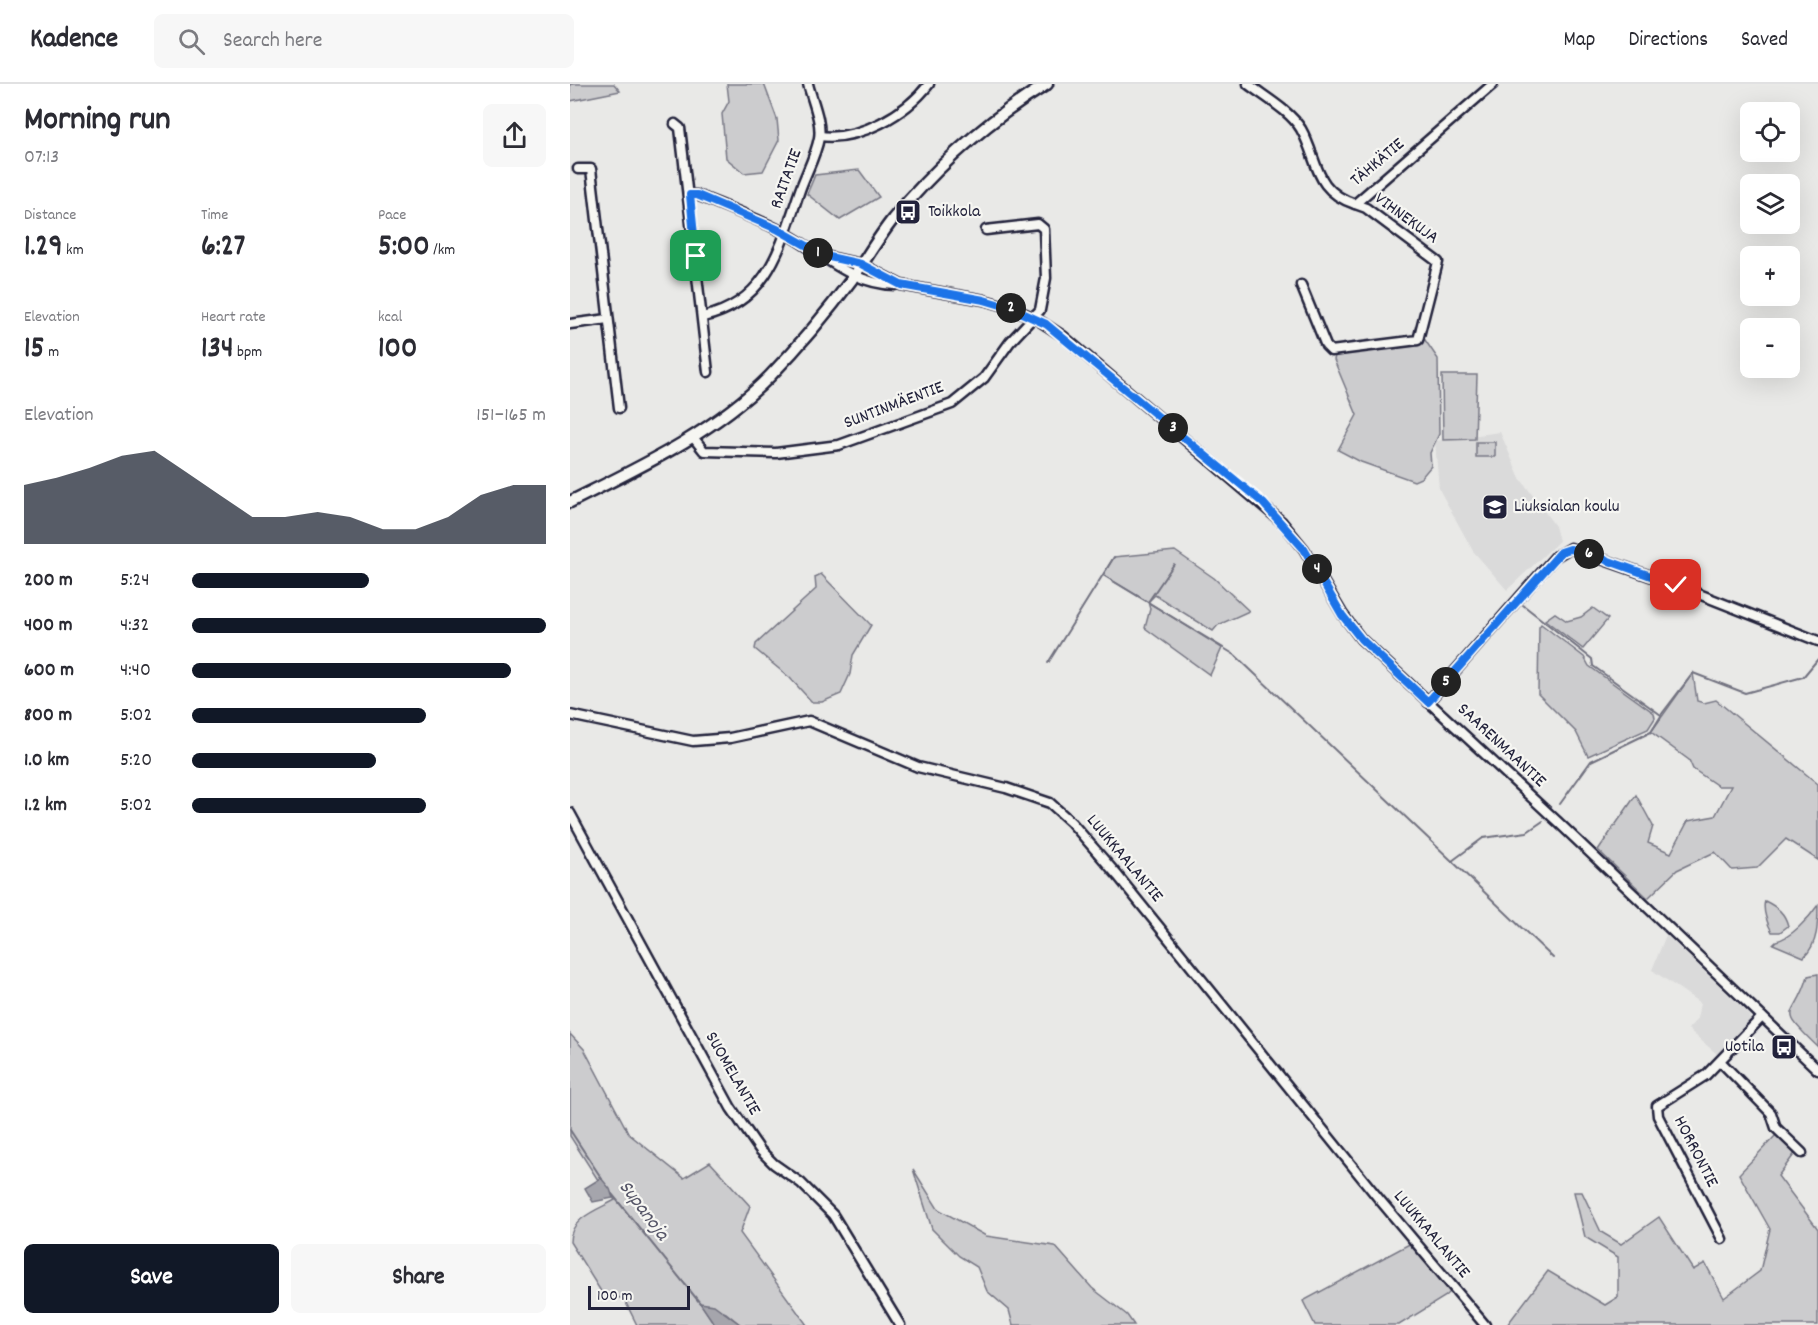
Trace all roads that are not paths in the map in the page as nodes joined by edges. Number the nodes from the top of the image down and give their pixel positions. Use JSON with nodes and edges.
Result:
{"nodes":[{"id":1,"x":808,"y":84,"type":"edge"},
{"id":2,"x":929,"y":84,"type":"edge"},
{"id":3,"x":1047,"y":84,"type":"edge"},
{"id":4,"x":1248,"y":84,"type":"edge"},
{"id":5,"x":1493,"y":84,"type":"edge"},
{"id":6,"x":675,"y":124,"type":"dead end"},
{"id":7,"x":820,"y":136,"type":"junction"},
{"id":8,"x":578,"y":169,"type":"dead end"},
{"id":9,"x":690,"y":195,"type":"junction"},
{"id":10,"x":1355,"y":204,"type":"junction"},
{"id":11,"x":986,"y":230,"type":"dead end"},
{"id":12,"x":786,"y":233,"type":"junction"},
{"id":13,"x":825,"y":256,"type":"junction"},
{"id":14,"x":861,"y":264,"type":"junction"},
{"id":15,"x":853,"y":277,"type":"junction"},
{"id":16,"x":901,"y":285,"type":"junction"},
{"id":17,"x":1301,"y":285,"type":"dead end"},
{"id":18,"x":702,"y":317,"type":"junction"},
{"id":19,"x":1035,"y":318,"type":"junction"},
{"id":20,"x":608,"y":319,"type":"junction"},
{"id":21,"x":570,"y":324,"type":"edge"},
{"id":22,"x":708,"y":372,"type":"dead end"},
{"id":23,"x":619,"y":408,"type":"dead end"},
{"id":24,"x":693,"y":437,"type":"junction"},
{"id":25,"x":570,"y":502,"type":"edge"},
{"id":26,"x":1818,"y":641,"type":"edge"},
{"id":27,"x":1428,"y":702,"type":"junction"},
{"id":28,"x":570,"y":715,"type":"edge"},
{"id":29,"x":570,"y":813,"type":"edge"},
{"id":30,"x":1762,"y":1017,"type":"junction"},
{"id":31,"x":1720,"y":1061,"type":"junction"},
{"id":32,"x":1818,"y":1070,"type":"edge"},
{"id":33,"x":1802,"y":1153,"type":"dead end"},
{"id":34,"x":1722,"y":1239,"type":"dead end"},
{"id":35,"x":900,"y":1325,"type":"edge"},
{"id":36,"x":1485,"y":1325,"type":"edge"}],
"edges":[{"from":1,"to":7,"type":"street","name":"RAITATIE"},
{"from":2,"to":7,"type":"street"},
{"from":3,"to":14,"type":"main road"},
{"from":4,"to":10,"type":"street","name":"TÄHKÄTIE"},
{"from":5,"to":10,"type":"street","name":"TÄHKÄTIE"},
{"from":6,"to":9,"type":"street"},
{"from":7,"to":12,"type":"street","name":"RAITATIE"},
{"from":8,"to":20,"type":"street"},
{"from":9,"to":12,"type":"street"},
{"from":9,"to":18,"type":"street"},
{"from":10,"to":17,"type":"street","name":"VIHNEKUJA"},
{"from":11,"to":19,"type":"street"},
{"from":12,"to":13,"type":"street"},
{"from":12,"to":18,"type":"street","name":"RAITATIE"},
{"from":13,"to":14,"type":"street","name":"SAARENMAANTIE"},
{"from":13,"to":15,"type":"street"},
{"from":14,"to":15,"type":"main road"},
{"from":14,"to":16,"type":"street","name":"SAARENMAANTIE"},
{"from":15,"to":16,"type":"street","name":"SAARENMAANTIE"},
{"from":15,"to":24,"type":"main road"},
{"from":16,"to":19,"type":"street","name":"SAARENMAANTIE"},
{"from":18,"to":22,"type":"street"},
{"from":19,"to":24,"type":"street","name":"SUNTINMÄENTIE"},
{"from":19,"to":27,"type":"street","name":"SAARENMAANTIE"},
{"from":20,"to":21,"type":"street"},
{"from":20,"to":23,"type":"street"},
{"from":24,"to":25,"type":"main road"},
{"from":26,"to":27,"type":"street"},
{"from":27,"to":30,"type":"street","name":"SAARENMAANTIE"},
{"from":28,"to":36,"type":"street","name":"LUUKKAALANTIE"},
{"from":29,"to":35,"type":"street","name":"SUOMELANTIE"},
{"from":30,"to":31,"type":"street","name":"HORRONTIE"},
{"from":30,"to":32,"type":"street","name":"SAARENMAANTIE"},
{"from":31,"to":33,"type":"street"},
{"from":31,"to":34,"type":"street","name":"HORRONTIE"}]}
